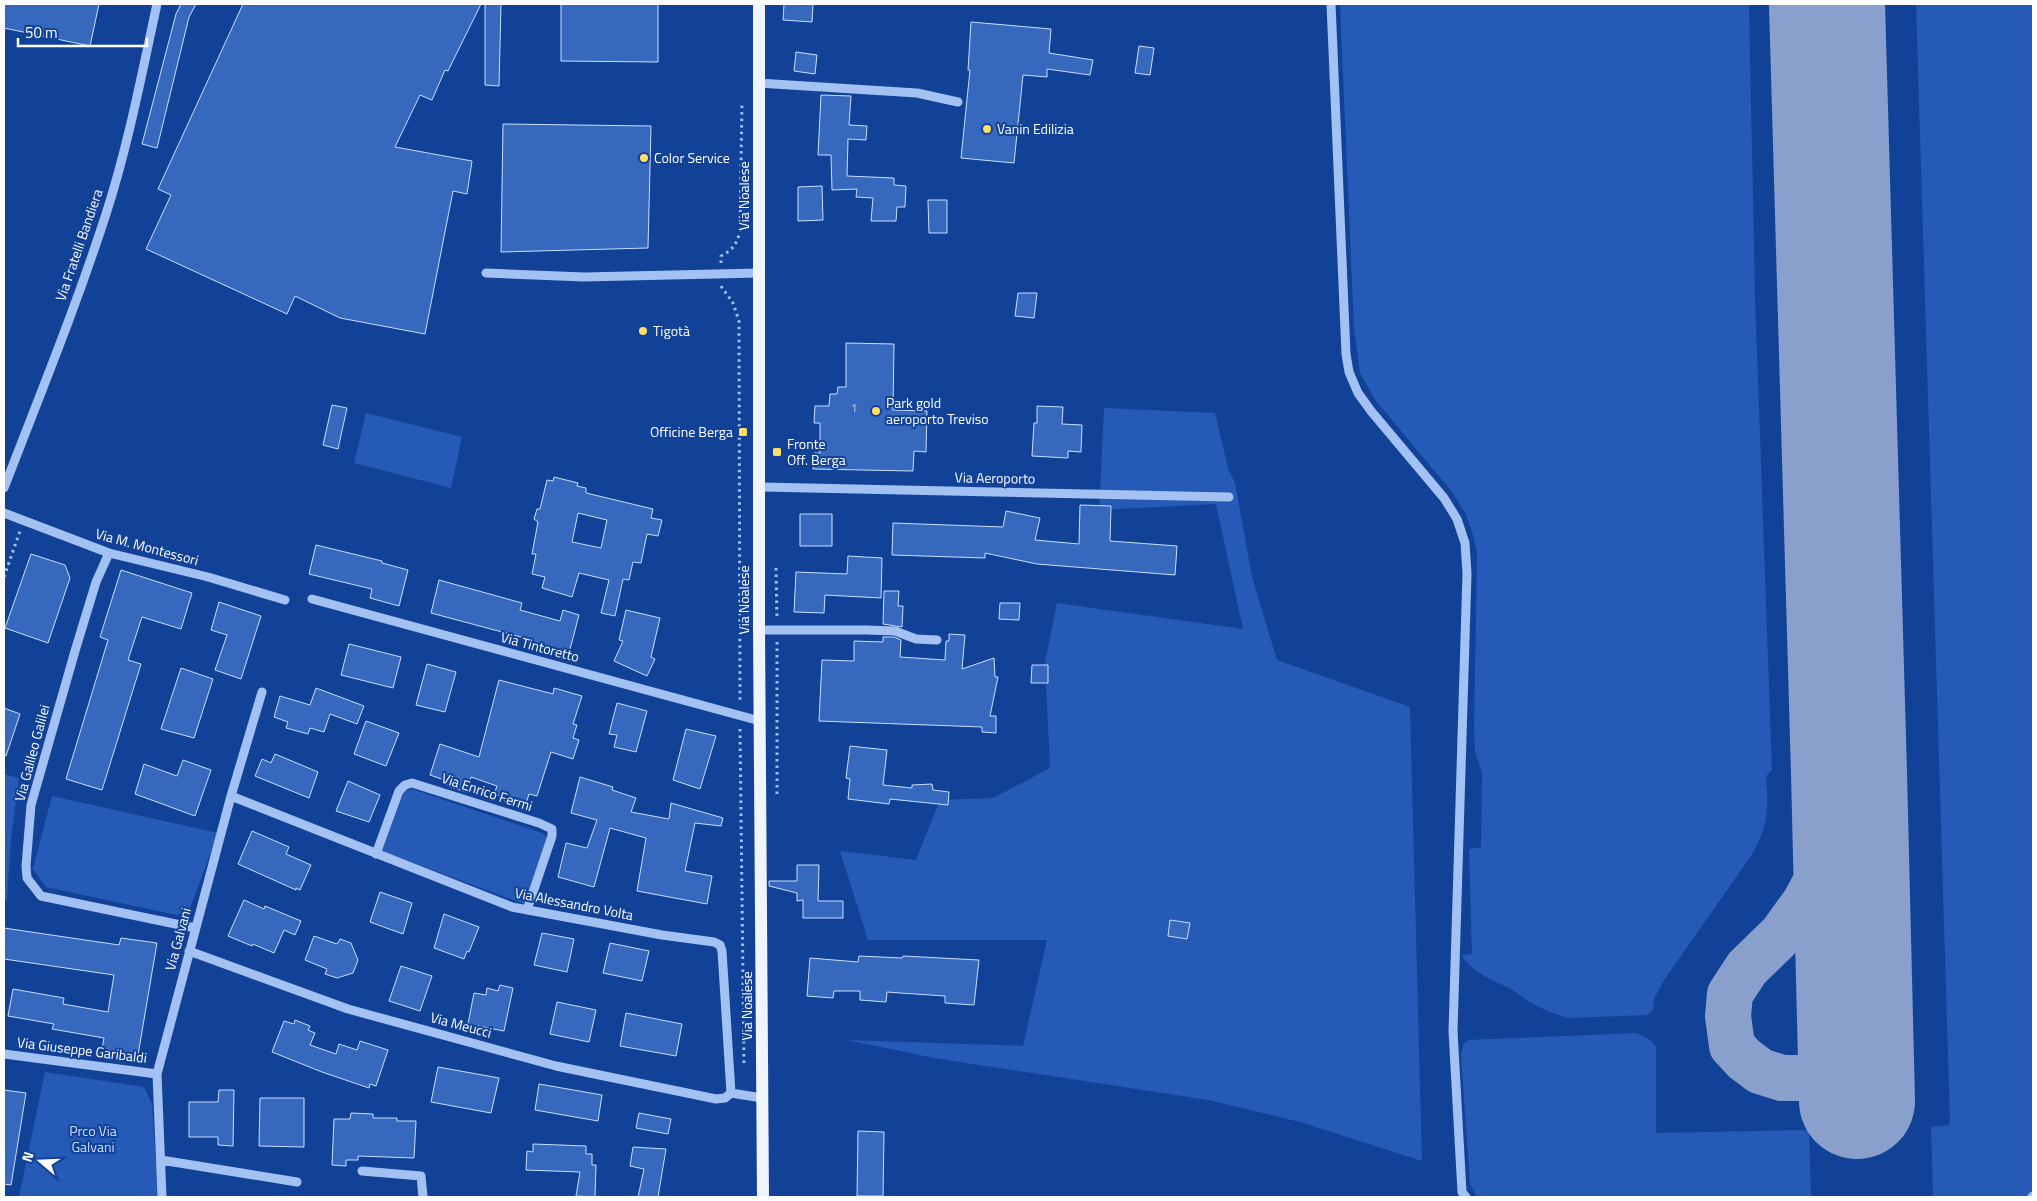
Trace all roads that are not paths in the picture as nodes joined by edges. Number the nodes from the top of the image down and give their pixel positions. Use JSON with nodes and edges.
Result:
{"nodes":[{"id":1,"x":157,"y":4,"type":"edge"},
{"id":2,"x":758,"y":4,"type":"edge"},
{"id":3,"x":1330,"y":4,"type":"edge"},
{"id":4,"x":758,"y":83,"type":"junction"},
{"id":5,"x":958,"y":102,"type":"dead end"},
{"id":6,"x":486,"y":273,"type":"dead end"},
{"id":7,"x":759,"y":273,"type":"junction"},
{"id":8,"x":759,"y":487,"type":"junction"},
{"id":9,"x":4,"y":488,"type":"edge"},
{"id":10,"x":1229,"y":497,"type":"dead end"},
{"id":11,"x":4,"y":513,"type":"edge"},
{"id":12,"x":109,"y":553,"type":"junction"},
{"id":13,"x":312,"y":599,"type":"dead end"},
{"id":14,"x":285,"y":600,"type":"dead end"},
{"id":15,"x":759,"y":630,"type":"junction"},
{"id":16,"x":937,"y":640,"type":"dead end"},
{"id":17,"x":262,"y":692,"type":"dead end"},
{"id":18,"x":760,"y":721,"type":"junction"},
{"id":19,"x":230,"y":796,"type":"junction"},
{"id":20,"x":376,"y":854,"type":"junction"},
{"id":21,"x":527,"y":910,"type":"junction"},
{"id":22,"x":195,"y":928,"type":"junction"},
{"id":23,"x":189,"y":951,"type":"junction"},
{"id":24,"x":4,"y":1054,"type":"edge"},
{"id":25,"x":157,"y":1074,"type":"junction"},
{"id":26,"x":731,"y":1093,"type":"junction"},
{"id":27,"x":762,"y":1098,"type":"junction"},
{"id":28,"x":161,"y":1160,"type":"junction"},
{"id":29,"x":362,"y":1171,"type":"dead end"},
{"id":30,"x":297,"y":1182,"type":"dead end"},
{"id":31,"x":162,"y":1197,"type":"edge"},
{"id":32,"x":423,"y":1197,"type":"edge"},
{"id":33,"x":763,"y":1197,"type":"edge"},
{"id":34,"x":1466,"y":1197,"type":"edge"}],
"edges":[{"from":1,"to":9,"type":"street","name":"Via Fratelli Bandiera"},
{"from":2,"to":4,"type":"main road","name":"Via Noalese"},
{"from":3,"to":34,"type":"street"},
{"from":4,"to":5,"type":"street"},
{"from":4,"to":7,"type":"main road","name":"Via Noalese"},
{"from":6,"to":7,"type":"street"},
{"from":7,"to":8,"type":"main road","name":"Via Noalese"},
{"from":8,"to":10,"type":"street","name":"Via Aeroporto"},
{"from":8,"to":15,"type":"main road","name":"Via Noalese"},
{"from":11,"to":12,"type":"street","name":"Via M. Montessori"},
{"from":12,"to":14,"type":"street","name":"Via M. Montessori"},
{"from":12,"to":22,"type":"street","name":"Via Galileo Galilei"},
{"from":13,"to":18,"type":"street","name":"Via Tintoretto"},
{"from":15,"to":16,"type":"street"},
{"from":15,"to":18,"type":"main road","name":"Via Noalese"},
{"from":17,"to":19,"type":"street","name":"Via Galvani"},
{"from":18,"to":27,"type":"main road","name":"Via Noalese"},
{"from":19,"to":20,"type":"street","name":"Via Alessandro Volta"},
{"from":19,"to":22,"type":"street","name":"Via Galvani"},
{"from":20,"to":21,"type":"street","name":"Via Alessandro Volta"},
{"from":20,"to":21,"type":"street","name":"Via Enrico Fermi"},
{"from":21,"to":26,"type":"street","name":"Via Alessandro Volta"},
{"from":22,"to":23,"type":"street","name":"Via Galvani"},
{"from":23,"to":25,"type":"street","name":"Via Galvani"},
{"from":23,"to":26,"type":"street","name":"Via Meucci"},
{"from":24,"to":25,"type":"street","name":"Via Giuseppe Garibaldi"},
{"from":25,"to":28,"type":"street","name":"Via Galvani"},
{"from":26,"to":27,"type":"street"},
{"from":27,"to":33,"type":"main road","name":"Via Noalese"},
{"from":28,"to":30,"type":"street"},
{"from":28,"to":31,"type":"street","name":"Via Galvani"},
{"from":29,"to":32,"type":"street"}]}
